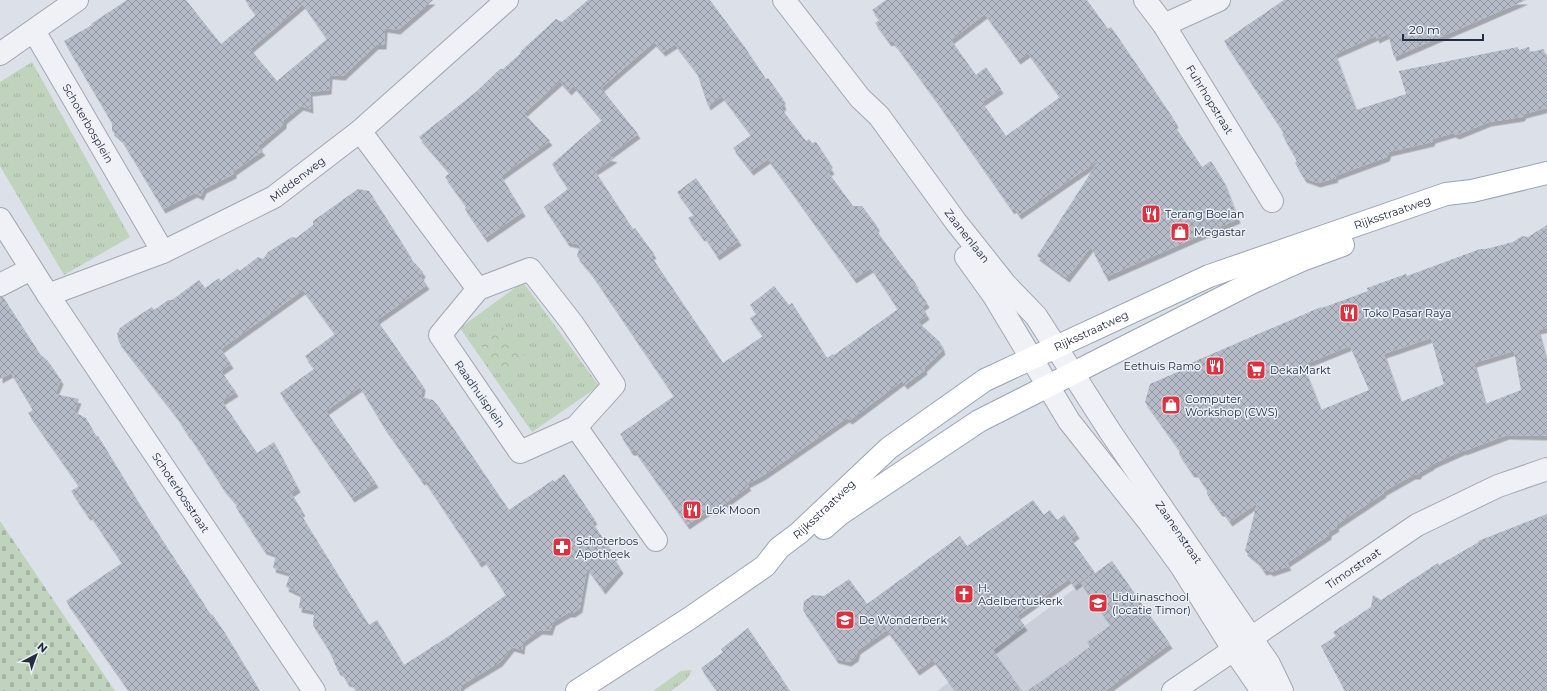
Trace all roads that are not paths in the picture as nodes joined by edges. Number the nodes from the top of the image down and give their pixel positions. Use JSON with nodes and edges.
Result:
{"nodes":[{"id":1,"x":77,"y":0,"type":"edge"},
{"id":2,"x":507,"y":0,"type":"edge"},
{"id":3,"x":784,"y":0,"type":"edge"},
{"id":4,"x":1145,"y":0,"type":"edge"},
{"id":5,"x":1219,"y":0,"type":"edge"},
{"id":6,"x":1164,"y":25,"type":"junction"},
{"id":7,"x":34,"y":31,"type":"junction"},
{"id":8,"x":0,"y":54,"type":"edge"},
{"id":9,"x":860,"y":98,"type":"junction"},
{"id":10,"x":360,"y":131,"type":"junction"},
{"id":11,"x":1547,"y":173,"type":"edge"},
{"id":12,"x":1472,"y":191,"type":"junction"},
{"id":13,"x":1272,"y":201,"type":"dead end"},
{"id":14,"x":0,"y":219,"type":"edge"},
{"id":15,"x":163,"y":252,"type":"junction"},
{"id":16,"x":31,"y":268,"type":"junction"},
{"id":17,"x":0,"y":285,"type":"edge"},
{"id":18,"x":478,"y":289,"type":"junction"},
{"id":19,"x":48,"y":295,"type":"junction"},
{"id":20,"x":1056,"y":347,"type":"junction"},
{"id":21,"x":1031,"y":358,"type":"junction"},
{"id":22,"x":1073,"y":374,"type":"junction"},
{"id":23,"x":1048,"y":387,"type":"junction"},
{"id":24,"x":576,"y":427,"type":"junction"},
{"id":25,"x":1547,"y":469,"type":"edge"},
{"id":26,"x":656,"y":540,"type":"dead end"},
{"id":27,"x":1195,"y":556,"type":"junction"},
{"id":28,"x":765,"y":566,"type":"junction"},
{"id":29,"x":1241,"y":643,"type":"junction"},
{"id":30,"x":314,"y":691,"type":"edge"},
{"id":31,"x":577,"y":691,"type":"edge"},
{"id":32,"x":1173,"y":691,"type":"edge"},
{"id":33,"x":1262,"y":691,"type":"edge"},
{"id":34,"x":1282,"y":691,"type":"edge"}],
"edges":[{"from":1,"to":7,"type":"street"},
{"from":2,"to":10,"type":"street","name":"Middenweg"},
{"from":3,"to":9,"type":"street","name":"Zaanenlaan"},
{"from":4,"to":6,"type":"street","name":"Fuhrhopstraat"},
{"from":5,"to":6,"type":"street"},
{"from":6,"to":13,"type":"street","name":"Fuhrhopstraat"},
{"from":7,"to":8,"type":"street"},
{"from":7,"to":15,"type":"street","name":"Schoterbosplein"},
{"from":9,"to":20,"type":"street","name":"Zaanenlaan"},
{"from":9,"to":21,"type":"street","name":"Zaanenlaan"},
{"from":10,"to":15,"type":"street","name":"Middenweg"},
{"from":10,"to":18,"type":"street"},
{"from":11,"to":12,"type":"main road","name":"Rijksstraatweg"},
{"from":12,"to":20,"type":"main road","name":"Rijksstraatweg"},
{"from":12,"to":22,"type":"main road","name":"Rijksstraatweg"},
{"from":14,"to":16,"type":"street"},
{"from":15,"to":19,"type":"street","name":"Middenweg"},
{"from":16,"to":17,"type":"street"},
{"from":16,"to":19,"type":"street"},
{"from":18,"to":24,"type":"street","name":"Raadhuisplein"},
{"from":18,"to":24,"type":"street","name":"Raadhuisplein"},
{"from":19,"to":30,"type":"street","name":"Schoterbosstraat"},
{"from":20,"to":21,"type":"main road","name":"Rijksstraatweg"},
{"from":20,"to":22,"type":"street","name":"Zaanenlaan"},
{"from":21,"to":23,"type":"street","name":"Zaanenlaan"},
{"from":21,"to":28,"type":"main road","name":"Rijksstraatweg"},
{"from":22,"to":23,"type":"main road","name":"Rijksstraatweg"},
{"from":22,"to":27,"type":"street","name":"Zaanenstraat"},
{"from":23,"to":27,"type":"street","name":"Zaanenstraat"},
{"from":23,"to":28,"type":"main road","name":"Rijksstraatweg"},
{"from":24,"to":26,"type":"street"},
{"from":25,"to":29,"type":"street","name":"Timorstraat"},
{"from":27,"to":29,"type":"street","name":"Zaanenstraat"},
{"from":28,"to":31,"type":"main road","name":"Rijksstraatweg"},
{"from":29,"to":32,"type":"street","name":"Timorstraat"},
{"from":29,"to":33,"type":"street","name":"Zaanenstraat"},
{"from":29,"to":34,"type":"street","name":"Zaanenstraat"}]}
